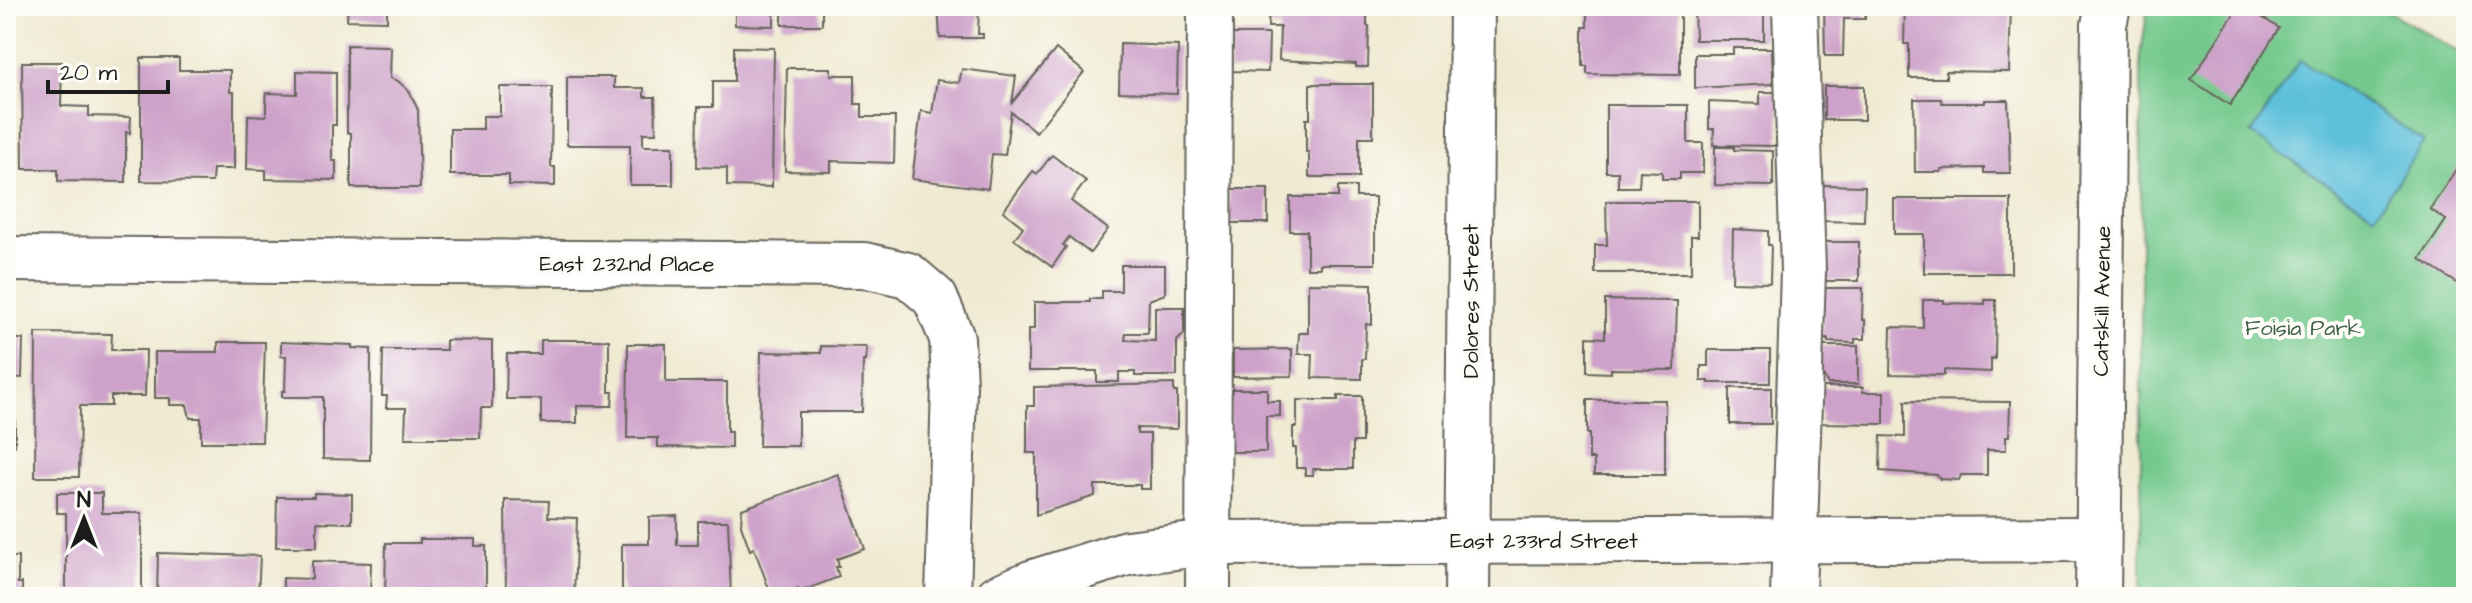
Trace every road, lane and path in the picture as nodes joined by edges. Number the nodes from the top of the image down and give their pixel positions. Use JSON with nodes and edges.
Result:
{"nodes":[{"id":1,"x":1210,"y":6,"type":"edge"},
{"id":2,"x":1472,"y":6,"type":"edge"},
{"id":3,"x":1795,"y":6,"type":"edge"},
{"id":4,"x":2108,"y":6,"type":"edge"},
{"id":5,"x":6,"y":259,"type":"edge"},
{"id":6,"x":1794,"y":539,"type":"junction"},
{"id":7,"x":2098,"y":539,"type":"junction"},
{"id":8,"x":1468,"y":541,"type":"junction"},
{"id":9,"x":1209,"y":543,"type":"junction"},
{"id":10,"x":948,"y":597,"type":"edge"},
{"id":11,"x":998,"y":597,"type":"edge"},
{"id":12,"x":1208,"y":597,"type":"edge"},
{"id":13,"x":1467,"y":597,"type":"edge"},
{"id":14,"x":1793,"y":597,"type":"edge"},
{"id":15,"x":2098,"y":597,"type":"edge"}],
"edges":[{"from":1,"to":9,"type":"street"},
{"from":2,"to":8,"type":"street","name":"Dolores Street"},
{"from":3,"to":6,"type":"street"},
{"from":4,"to":7,"type":"street","name":"Catskill Avenue"},
{"from":5,"to":10,"type":"street","name":"East 232nd Place"},
{"from":6,"to":7,"type":"street","name":"East 233rd Street"},
{"from":6,"to":8,"type":"street","name":"East 233rd Street"},
{"from":6,"to":14,"type":"street"},
{"from":7,"to":15,"type":"street","name":"Catskill Avenue"},
{"from":8,"to":9,"type":"street","name":"East 233rd Street"},
{"from":8,"to":13,"type":"street","name":"Dolores Street"},
{"from":9,"to":11,"type":"street","name":"East 233rd Street"},
{"from":9,"to":12,"type":"street"}]}
